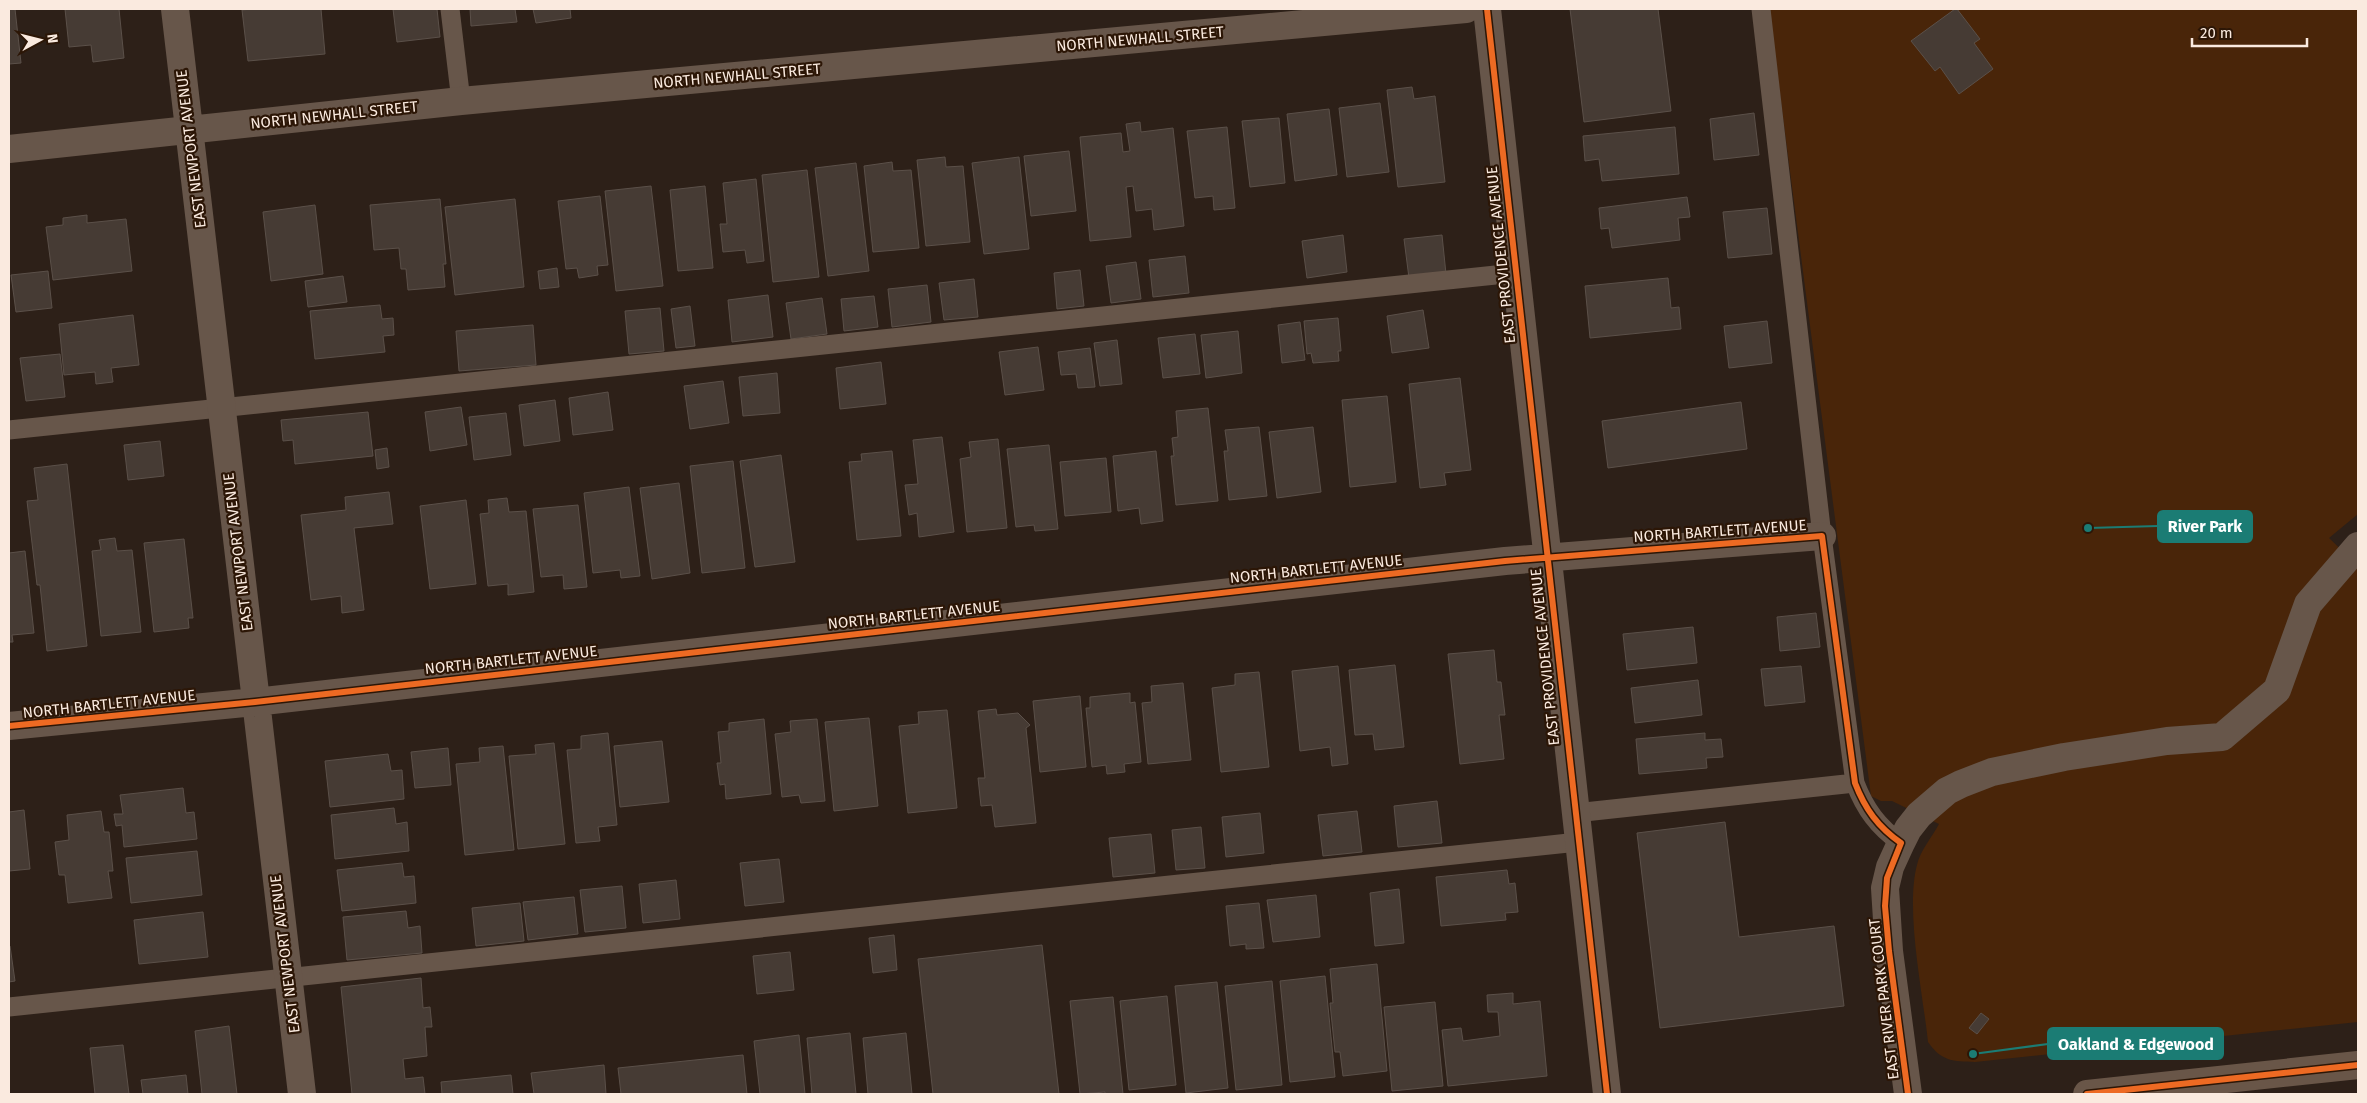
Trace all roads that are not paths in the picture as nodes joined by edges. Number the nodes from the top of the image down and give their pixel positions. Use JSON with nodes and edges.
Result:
{"nodes":[{"id":1,"x":175,"y":9,"type":"edge"},
{"id":2,"x":450,"y":9,"type":"edge"},
{"id":3,"x":1466,"y":9,"type":"edge"},
{"id":4,"x":1486,"y":9,"type":"edge"},
{"id":5,"x":1761,"y":9,"type":"edge"},
{"id":6,"x":461,"y":101,"type":"junction"},
{"id":7,"x":189,"y":131,"type":"junction"},
{"id":8,"x":9,"y":149,"type":"edge"},
{"id":9,"x":1515,"y":273,"type":"junction"},
{"id":10,"x":221,"y":408,"type":"junction"},
{"id":11,"x":9,"y":430,"type":"edge"},
{"id":12,"x":1822,"y":536,"type":"junction"},
{"id":13,"x":2358,"y":546,"type":"edge"},
{"id":14,"x":1546,"y":557,"type":"junction"},
{"id":15,"x":255,"y":702,"type":"junction"},
{"id":16,"x":9,"y":726,"type":"edge"},
{"id":17,"x":1855,"y":783,"type":"junction"},
{"id":18,"x":1575,"y":813,"type":"junction"},
{"id":19,"x":1578,"y":842,"type":"junction"},
{"id":20,"x":1901,"y":843,"type":"junction"},
{"id":21,"x":288,"y":978,"type":"junction"},
{"id":22,"x":9,"y":1007,"type":"edge"},
{"id":23,"x":2358,"y":1064,"type":"edge"},
{"id":24,"x":302,"y":1094,"type":"edge"},
{"id":25,"x":1607,"y":1094,"type":"edge"},
{"id":26,"x":1908,"y":1094,"type":"edge"},
{"id":27,"x":2087,"y":1094,"type":"edge"}],
"edges":[{"from":1,"to":7,"type":"street","name":"EAST NEWPORT AVENUE"},
{"from":2,"to":6,"type":"lane"},
{"from":3,"to":6,"type":"street","name":"NORTH NEWHALL STREET"},
{"from":4,"to":9,"type":"street","name":"EAST PROVIDENCE AVENUE"},
{"from":5,"to":12,"type":"lane"},
{"from":6,"to":7,"type":"street","name":"NORTH NEWHALL STREET"},
{"from":7,"to":8,"type":"street","name":"NORTH NEWHALL STREET"},
{"from":7,"to":10,"type":"street","name":"EAST NEWPORT AVENUE"},
{"from":9,"to":10,"type":"lane"},
{"from":9,"to":14,"type":"street","name":"EAST PROVIDENCE AVENUE"},
{"from":10,"to":11,"type":"lane"},
{"from":10,"to":15,"type":"street","name":"EAST NEWPORT AVENUE"},
{"from":12,"to":14,"type":"street","name":"NORTH BARTLETT AVENUE"},
{"from":12,"to":17,"type":"lane"},
{"from":13,"to":20,"type":"street","name":"EAST RIVER PARK COURT"},
{"from":14,"to":15,"type":"street","name":"NORTH BARTLETT AVENUE"},
{"from":14,"to":18,"type":"street","name":"EAST PROVIDENCE AVENUE"},
{"from":15,"to":16,"type":"street","name":"NORTH BARTLETT AVENUE"},
{"from":15,"to":21,"type":"street","name":"EAST NEWPORT AVENUE"},
{"from":17,"to":18,"type":"lane"},
{"from":17,"to":20,"type":"lane"},
{"from":18,"to":19,"type":"street","name":"EAST PROVIDENCE AVENUE"},
{"from":19,"to":21,"type":"lane"},
{"from":19,"to":25,"type":"street","name":"EAST PROVIDENCE AVENUE"},
{"from":20,"to":26,"type":"street","name":"EAST RIVER PARK COURT"},
{"from":21,"to":22,"type":"lane"},
{"from":21,"to":24,"type":"street","name":"EAST NEWPORT AVENUE"},
{"from":23,"to":27,"type":"main road"}]}
